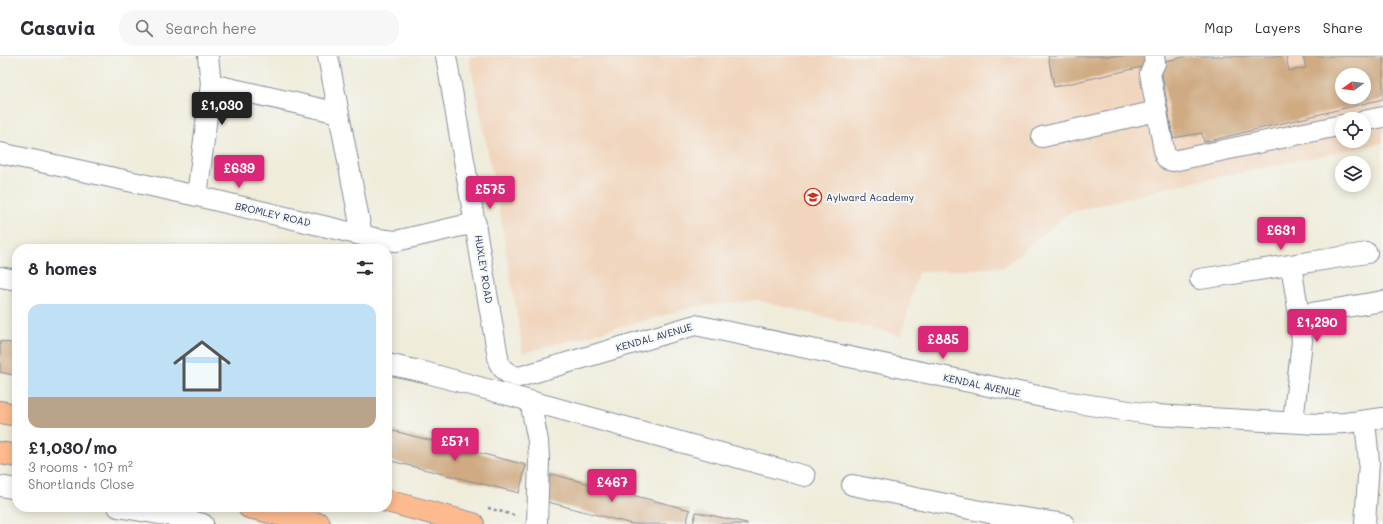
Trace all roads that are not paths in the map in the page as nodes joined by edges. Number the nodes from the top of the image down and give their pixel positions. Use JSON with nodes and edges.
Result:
{"nodes":[{"id":1,"x":208,"y":56,"type":"edge"},
{"id":2,"x":328,"y":56,"type":"edge"},
{"id":3,"x":446,"y":56,"type":"edge"},
{"id":4,"x":1154,"y":56,"type":"edge"},
{"id":5,"x":211,"y":84,"type":"junction"},
{"id":6,"x":1157,"y":111,"type":"junction"},
{"id":7,"x":339,"y":113,"type":"junction"},
{"id":8,"x":1383,"y":116,"type":"edge"},
{"id":9,"x":1371,"y":119,"type":"edge"},
{"id":10,"x":1335,"y":126,"type":"edge"},
{"id":11,"x":1042,"y":136,"type":"dead end"},
{"id":12,"x":0,"y":154,"type":"edge"},
{"id":13,"x":197,"y":196,"type":"junction"},
{"id":14,"x":476,"y":224,"type":"junction"},
{"id":15,"x":362,"y":235,"type":"junction"},
{"id":16,"x":1366,"y":253,"type":"dead end"},
{"id":17,"x":1291,"y":265,"type":"junction"},
{"id":18,"x":0,"y":277,"type":"edge"},
{"id":19,"x":12,"y":279,"type":"edge"},
{"id":20,"x":1200,"y":279,"type":"dead end"},
{"id":21,"x":1383,"y":301,"type":"edge"},
{"id":22,"x":1300,"y":315,"type":"junction"},
{"id":23,"x":392,"y":365,"type":"edge"},
{"id":24,"x":519,"y":377,"type":"joint"},
{"id":25,"x":530,"y":401,"type":"junction"},
{"id":26,"x":0,"y":412,"type":"edge"},
{"id":27,"x":12,"y":414,"type":"edge"},
{"id":28,"x":1374,"y":419,"type":"edge"},
{"id":29,"x":1294,"y":422,"type":"junction"},
{"id":30,"x":0,"y":453,"type":"edge"},
{"id":31,"x":12,"y":455,"type":"edge"},
{"id":32,"x":805,"y":476,"type":"dead end"},
{"id":33,"x":852,"y":485,"type":"dead end"},
{"id":34,"x":0,"y":486,"type":"edge"},
{"id":35,"x":12,"y":488,"type":"edge"},
{"id":36,"x":392,"y":502,"type":"edge"},
{"id":37,"x":147,"y":512,"type":"edge"},
{"id":38,"x":270,"y":512,"type":"edge"},
{"id":39,"x":989,"y":519,"type":"edge"},
{"id":40,"x":203,"y":524,"type":"edge"},
{"id":41,"x":320,"y":524,"type":"edge"},
{"id":42,"x":473,"y":524,"type":"edge"},
{"id":43,"x":537,"y":524,"type":"edge"},
{"id":44,"x":1064,"y":524,"type":"edge"},
{"id":45,"x":1365,"y":524,"type":"edge"}],
"edges":[{"from":1,"to":5,"type":"street"},
{"from":2,"to":7,"type":"street"},
{"from":3,"to":14,"type":"street","name":"HUXLEY ROAD"},
{"from":4,"to":6,"type":"street"},
{"from":5,"to":7,"type":"street"},
{"from":5,"to":13,"type":"street"},
{"from":6,"to":10,"type":"street"},
{"from":6,"to":11,"type":"street"},
{"from":7,"to":15,"type":"street"},
{"from":8,"to":9,"type":"street"},
{"from":12,"to":13,"type":"street","name":"BROMLEY ROAD"},
{"from":13,"to":15,"type":"street","name":"BROMLEY ROAD"},
{"from":14,"to":15,"type":"street","name":"BROMLEY ROAD"},
{"from":14,"to":24,"type":"street","name":"HUXLEY ROAD"},
{"from":16,"to":17,"type":"street"},
{"from":17,"to":20,"type":"street"},
{"from":17,"to":22,"type":"street"},
{"from":18,"to":19,"type":"street"},
{"from":21,"to":22,"type":"street"},
{"from":22,"to":29,"type":"street"},
{"from":23,"to":25,"type":"street"},
{"from":24,"to":29,"type":"street","name":"KENDAL AVENUE"},
{"from":25,"to":32,"type":"street"},
{"from":25,"to":43,"type":"street"},
{"from":26,"to":27,"type":"highway"},
{"from":28,"to":29,"type":"street","name":"KENDAL AVENUE"},
{"from":28,"to":45,"type":"street"},
{"from":30,"to":31,"type":"highway"},
{"from":33,"to":39,"type":"street"},
{"from":34,"to":35,"type":"street"},
{"from":36,"to":42,"type":"highway"},
{"from":37,"to":40,"type":"street"},
{"from":38,"to":41,"type":"highway"},
{"from":39,"to":44,"type":"street"}]}
